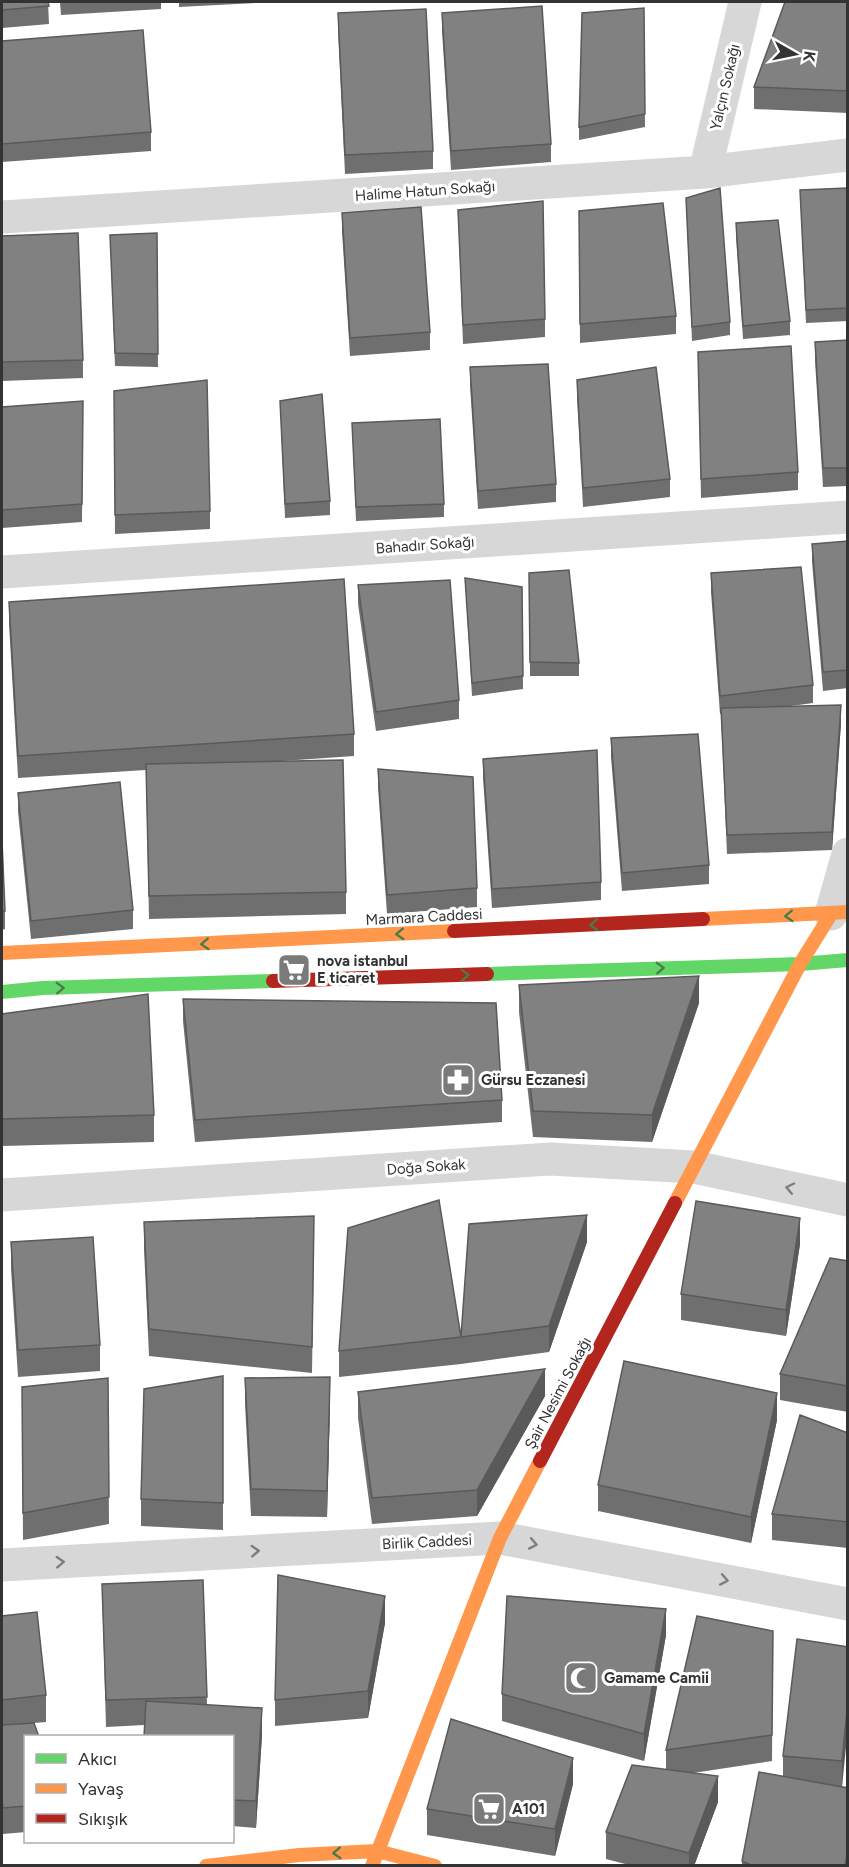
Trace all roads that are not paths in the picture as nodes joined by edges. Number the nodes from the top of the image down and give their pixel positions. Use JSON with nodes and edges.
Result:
{"nodes":[{"id":1,"x":745,"y":2,"type":"edge"},
{"id":2,"x":848,"y":156,"type":"edge"},
{"id":3,"x":705,"y":172,"type":"junction"},
{"id":4,"x":2,"y":218,"type":"edge"},
{"id":5,"x":848,"y":517,"type":"edge"},
{"id":6,"x":2,"y":572,"type":"edge"},
{"id":7,"x":848,"y":854,"type":"edge"},
{"id":8,"x":839,"y":913,"type":"edge"},
{"id":9,"x":2,"y":953,"type":"edge"},
{"id":10,"x":848,"y":960,"type":"edge"},
{"id":11,"x":800,"y":964,"type":"junction"},
{"id":12,"x":2,"y":992,"type":"edge"},
{"id":13,"x":694,"y":1167,"type":"junction"},
{"id":14,"x":2,"y":1195,"type":"edge"},
{"id":15,"x":848,"y":1200,"type":"edge"},
{"id":16,"x":500,"y":1538,"type":"junction"},
{"id":17,"x":2,"y":1565,"type":"edge"},
{"id":18,"x":848,"y":1604,"type":"edge"},
{"id":19,"x":377,"y":1851,"type":"junction"},
{"id":20,"x":206,"y":1866,"type":"edge"},
{"id":21,"x":372,"y":1866,"type":"edge"},
{"id":22,"x":435,"y":1866,"type":"edge"}],
"edges":[{"from":1,"to":3,"type":"street","name":"Yalçın Sokağı"},
{"from":2,"to":3,"type":"street","name":"Halime Hatun Sokağı"},
{"from":3,"to":4,"type":"street","name":"Halime Hatun Sokağı"},
{"from":5,"to":6,"type":"street","name":"Bahadır Sokağı"},
{"from":7,"to":8,"type":"street"},
{"from":8,"to":9,"type":"street","name":"Marmara Caddesi","one_way":true},
{"from":8,"to":11,"type":"street","name":"Şair Nesimi Sokağı"},
{"from":10,"to":11,"type":"street"},
{"from":12,"to":11,"type":"street","one_way":true},
{"from":11,"to":13,"type":"street","name":"Şair Nesimi Sokağı"},
{"from":13,"to":14,"type":"street","name":"Doğa Sokak"},
{"from":15,"to":13,"type":"street","name":"Doğa Sokak","one_way":true},
{"from":13,"to":16,"type":"street","name":"Şair Nesimi Sokağı"},
{"from":17,"to":16,"type":"street","name":"Birlik Caddesi","one_way":true},
{"from":16,"to":18,"type":"street","name":"Birlik Caddesi","one_way":true},
{"from":16,"to":19,"type":"street","name":"Şair Nesimi Sokağı"},
{"from":19,"to":20,"type":"street","one_way":true},
{"from":19,"to":21,"type":"street","name":"Şair Nesimi Sokağı"},
{"from":19,"to":22,"type":"street"}]}
